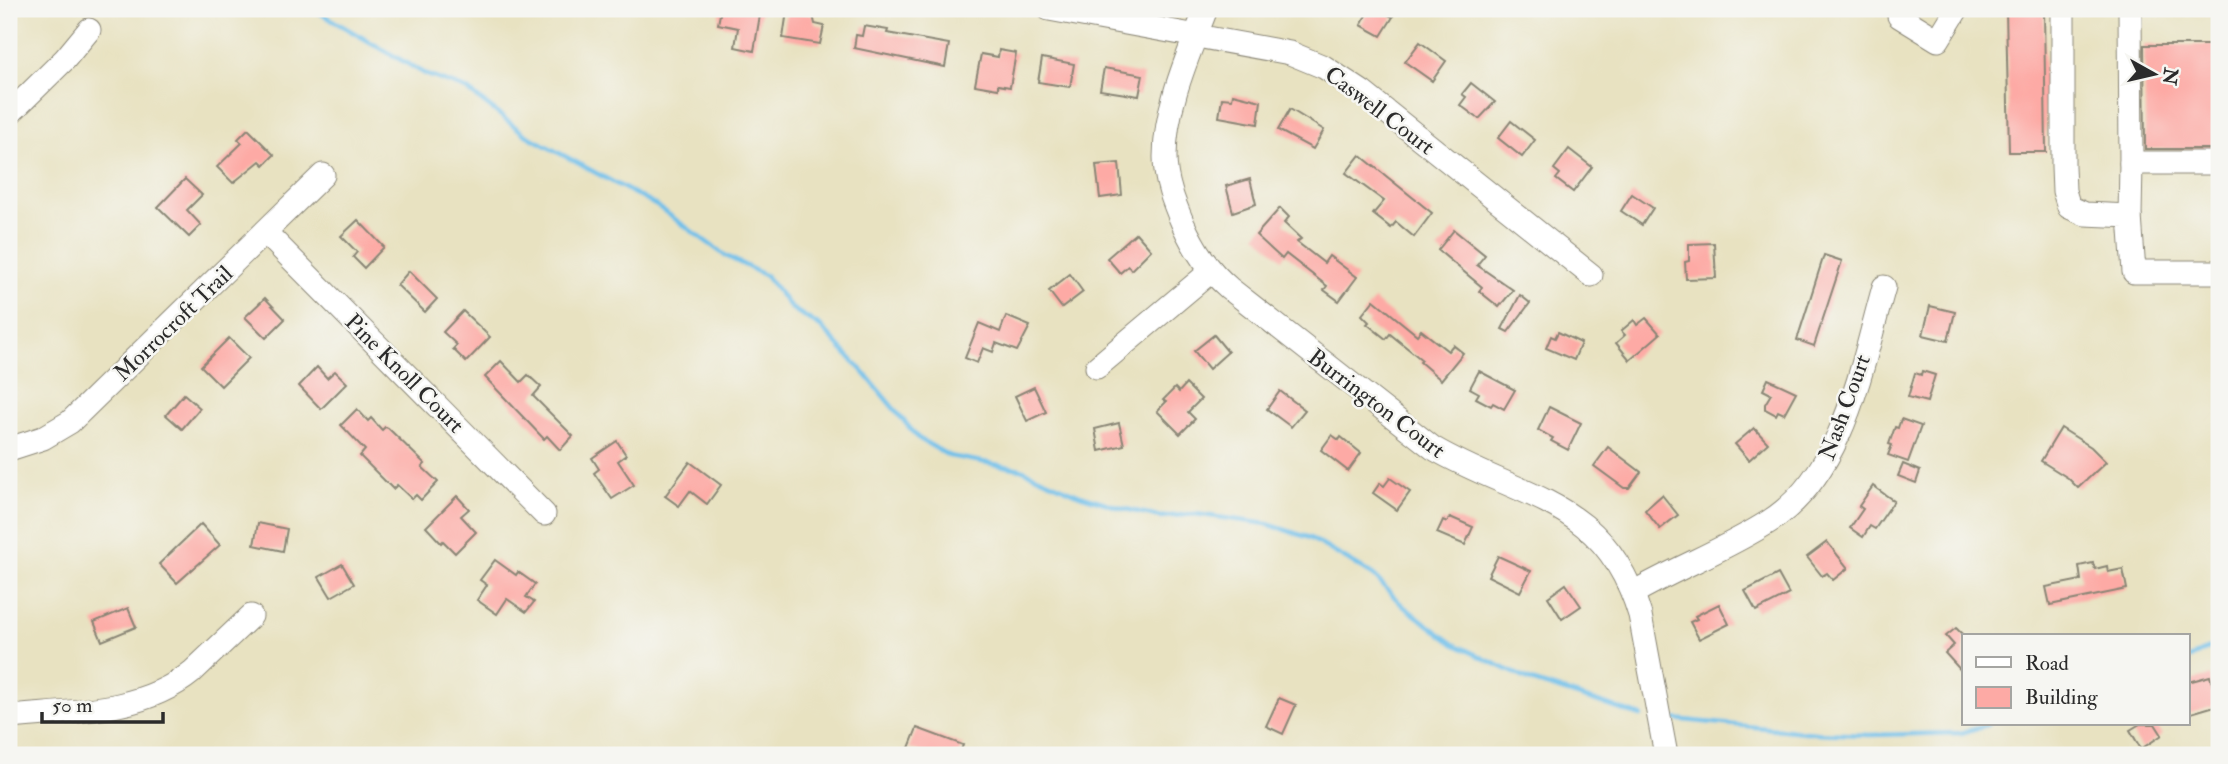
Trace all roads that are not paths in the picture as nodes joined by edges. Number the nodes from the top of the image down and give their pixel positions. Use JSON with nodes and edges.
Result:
{"nodes":[{"id":1,"x":1049,"y":9,"type":"edge"},
{"id":2,"x":1206,"y":9,"type":"edge"},
{"id":3,"x":1903,"y":9,"type":"edge"},
{"id":4,"x":1957,"y":9,"type":"edge"},
{"id":5,"x":2063,"y":9,"type":"edge"},
{"id":6,"x":2130,"y":9,"type":"edge"},
{"id":7,"x":89,"y":30,"type":"dead end"},
{"id":8,"x":1195,"y":37,"type":"junction"},
{"id":9,"x":9,"y":114,"type":"edge"},
{"id":10,"x":2131,"y":163,"type":"junction"},
{"id":11,"x":2219,"y":163,"type":"edge"},
{"id":12,"x":323,"y":175,"type":"dead end"},
{"id":13,"x":2130,"y":216,"type":"junction"},
{"id":14,"x":266,"y":233,"type":"junction"},
{"id":15,"x":1210,"y":272,"type":"junction"},
{"id":16,"x":2219,"y":272,"type":"edge"},
{"id":17,"x":1591,"y":275,"type":"dead end"},
{"id":18,"x":1884,"y":287,"type":"dead end"},
{"id":19,"x":1097,"y":368,"type":"dead end"},
{"id":20,"x":9,"y":449,"type":"edge"},
{"id":21,"x":544,"y":514,"type":"dead end"},
{"id":22,"x":1633,"y":593,"type":"junction"},
{"id":23,"x":251,"y":616,"type":"dead end"},
{"id":24,"x":9,"y":717,"type":"edge"},
{"id":25,"x":1666,"y":755,"type":"edge"}],
"edges":[{"from":1,"to":8,"type":"street","name":"Caswell Court"},
{"from":2,"to":8,"type":"street","name":"Burrington Court"},
{"from":3,"to":4,"type":"street"},
{"from":5,"to":13,"type":"street"},
{"from":6,"to":10,"type":"street"},
{"from":7,"to":9,"type":"street"},
{"from":8,"to":15,"type":"street","name":"Burrington Court"},
{"from":8,"to":17,"type":"street","name":"Caswell Court"},
{"from":10,"to":11,"type":"street"},
{"from":10,"to":13,"type":"street"},
{"from":12,"to":14,"type":"street","name":"Morrocroft Trail"},
{"from":13,"to":16,"type":"street"},
{"from":14,"to":20,"type":"street","name":"Morrocroft Trail"},
{"from":14,"to":21,"type":"street","name":"Pine Knoll Court"},
{"from":15,"to":19,"type":"street"},
{"from":15,"to":22,"type":"street","name":"Burrington Court"},
{"from":18,"to":22,"type":"street","name":"Nash Court"},
{"from":22,"to":25,"type":"street","name":"Burrington Court"},
{"from":23,"to":24,"type":"street"}]}
